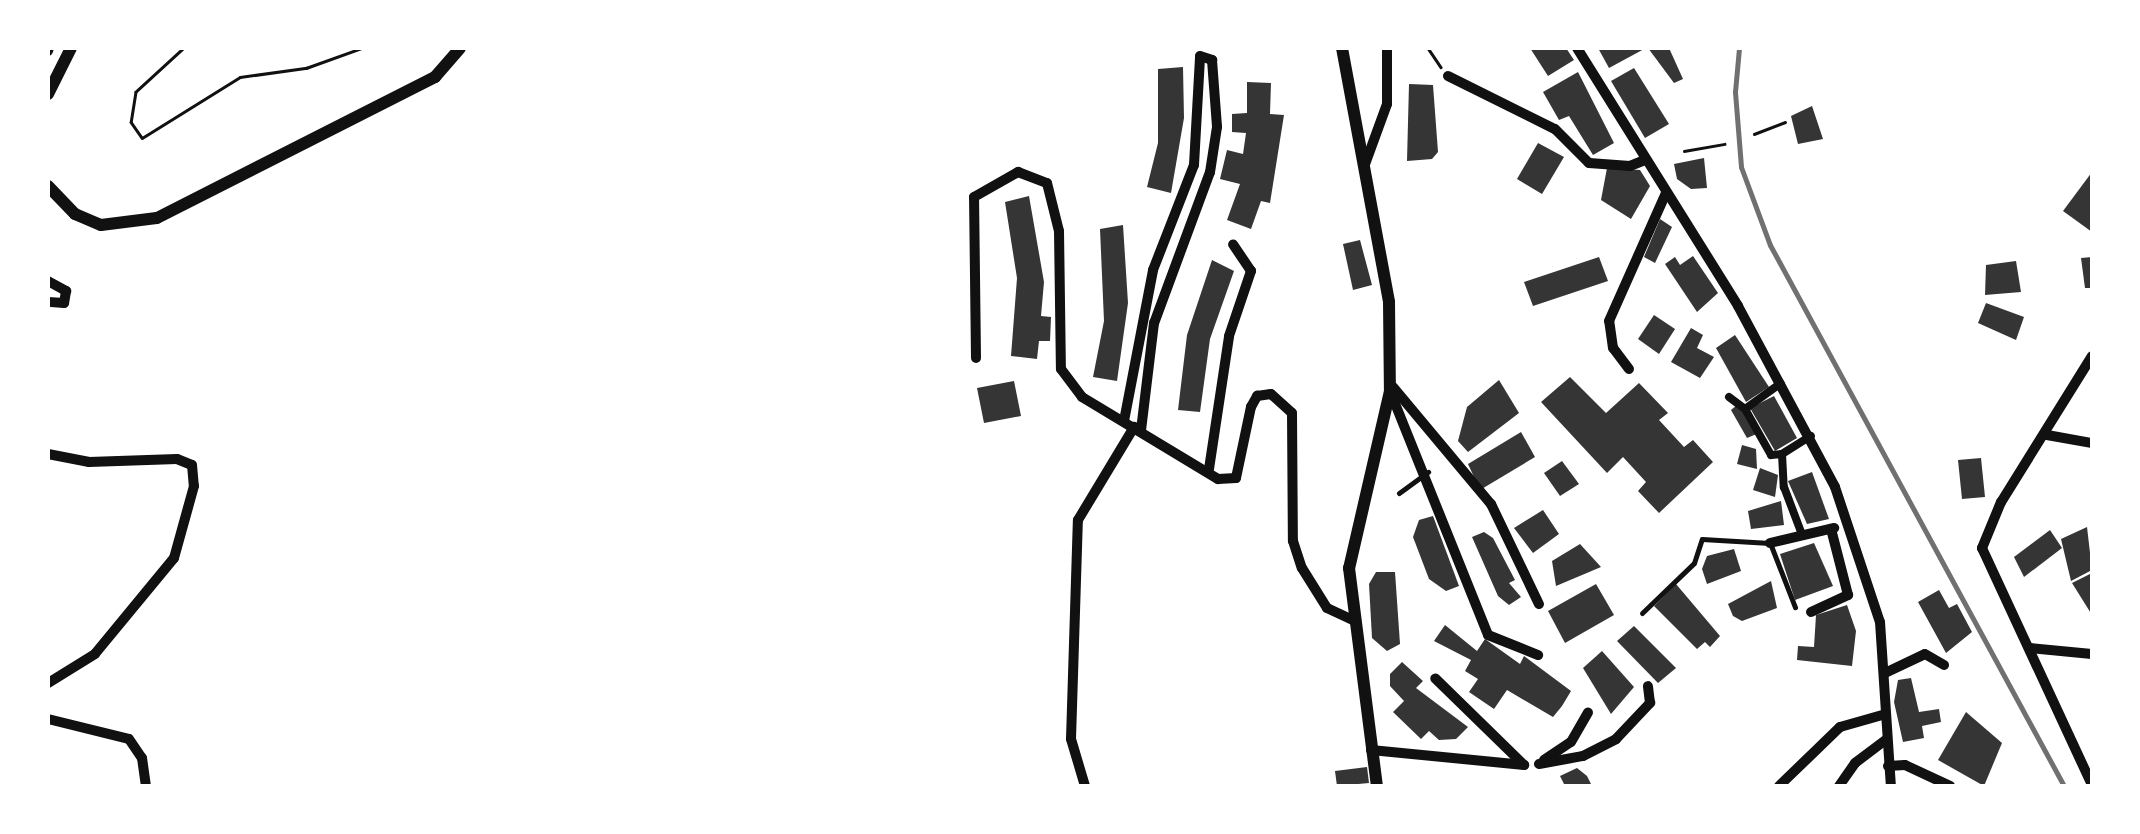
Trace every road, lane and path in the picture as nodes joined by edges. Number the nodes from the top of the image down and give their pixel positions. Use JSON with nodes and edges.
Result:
{"nodes":[{"id":1,"x":71,"y":48,"type":"edge"},
{"id":2,"x":184,"y":48,"type":"edge"},
{"id":3,"x":362,"y":48,"type":"edge"},
{"id":4,"x":460,"y":48,"type":"edge"},
{"id":5,"x":1342,"y":48,"type":"edge"},
{"id":6,"x":1387,"y":48,"type":"edge"},
{"id":7,"x":1428,"y":48,"type":"edge"},
{"id":8,"x":1576,"y":48,"type":"edge"},
{"id":9,"x":1448,"y":76,"type":"joint"},
{"id":10,"x":48,"y":94,"type":"edge"},
{"id":11,"x":1785,"y":122,"type":"dead end"},
{"id":12,"x":1754,"y":134,"type":"dead end"},
{"id":13,"x":1724,"y":144,"type":"dead end"},
{"id":14,"x":1684,"y":151,"type":"dead end"},
{"id":15,"x":1645,"y":160,"type":"junction"},
{"id":16,"x":1364,"y":167,"type":"junction"},
{"id":17,"x":48,"y":186,"type":"edge"},
{"id":18,"x":1666,"y":193,"type":"junction"},
{"id":19,"x":1234,"y":244,"type":"dead end"},
{"id":20,"x":48,"y":281,"type":"edge"},
{"id":21,"x":48,"y":302,"type":"edge"},
{"id":22,"x":2092,"y":356,"type":"edge"},
{"id":23,"x":976,"y":358,"type":"dead end"},
{"id":24,"x":1629,"y":369,"type":"dead end"},
{"id":25,"x":1781,"y":383,"type":"junction"},
{"id":26,"x":1390,"y":387,"type":"junction"},
{"id":27,"x":1729,"y":398,"type":"dead end"},
{"id":28,"x":1746,"y":409,"type":"junction"},
{"id":29,"x":1133,"y":426,"type":"junction"},
{"id":30,"x":1811,"y":436,"type":"junction"},
{"id":31,"x":2047,"y":436,"type":"junction"},
{"id":32,"x":2092,"y":443,"type":"edge"},
{"id":33,"x":48,"y":454,"type":"edge"},
{"id":34,"x":1782,"y":454,"type":"junction"},
{"id":35,"x":1209,"y":469,"type":"junction"},
{"id":36,"x":1428,"y":472,"type":"junction"},
{"id":37,"x":1399,"y":494,"type":"dead end"},
{"id":38,"x":1845,"y":526,"type":"junction"},
{"id":39,"x":1831,"y":528,"type":"junction"},
{"id":40,"x":1801,"y":532,"type":"junction"},
{"id":41,"x":1770,"y":544,"type":"junction"},
{"id":42,"x":1538,"y":604,"type":"dead end"},
{"id":43,"x":1795,"y":608,"type":"dead end"},
{"id":44,"x":1812,"y":612,"type":"dead end"},
{"id":45,"x":1642,"y":613,"type":"dead end"},
{"id":46,"x":1353,"y":620,"type":"junction"},
{"id":47,"x":2030,"y":648,"type":"junction"},
{"id":48,"x":2092,"y":654,"type":"edge"},
{"id":49,"x":1538,"y":655,"type":"dead end"},
{"id":50,"x":1944,"y":666,"type":"dead end"},
{"id":51,"x":1886,"y":673,"type":"junction"},
{"id":52,"x":1436,"y":678,"type":"dead end"},
{"id":53,"x":48,"y":683,"type":"edge"},
{"id":54,"x":1648,"y":686,"type":"dead end"},
{"id":55,"x":1588,"y":712,"type":"dead end"},
{"id":56,"x":1882,"y":715,"type":"junction"},
{"id":57,"x":48,"y":719,"type":"edge"},
{"id":58,"x":1885,"y":740,"type":"junction"},
{"id":59,"x":1371,"y":750,"type":"junction"},
{"id":60,"x":1539,"y":764,"type":"junction"},
{"id":61,"x":1524,"y":765,"type":"junction"},
{"id":62,"x":1888,"y":766,"type":"junction"},
{"id":63,"x":2092,"y":784,"type":"edge"},
{"id":64,"x":146,"y":786,"type":"edge"},
{"id":65,"x":1085,"y":786,"type":"edge"},
{"id":66,"x":1377,"y":786,"type":"edge"},
{"id":67,"x":1779,"y":786,"type":"edge"},
{"id":68,"x":1839,"y":786,"type":"edge"},
{"id":69,"x":1891,"y":786,"type":"edge"},
{"id":70,"x":1950,"y":786,"type":"edge"}],
"edges":[{"from":1,"to":10,"type":"street"},
{"from":2,"to":3,"type":"path"},
{"from":4,"to":17,"type":"street"},
{"from":5,"to":16,"type":"street"},
{"from":6,"to":16,"type":"street"},
{"from":7,"to":9,"type":"path"},
{"from":8,"to":15,"type":"street"},
{"from":9,"to":15,"type":"street"},
{"from":11,"to":12,"type":"path"},
{"from":13,"to":14,"type":"path"},
{"from":15,"to":18,"type":"street"},
{"from":16,"to":26,"type":"street"},
{"from":18,"to":24,"type":"street"},
{"from":18,"to":25,"type":"street"},
{"from":19,"to":35,"type":"street"},
{"from":20,"to":21,"type":"street"},
{"from":22,"to":31,"type":"street"},
{"from":23,"to":29,"type":"street"},
{"from":25,"to":28,"type":"street"},
{"from":25,"to":30,"type":"street"},
{"from":26,"to":36,"type":"street"},
{"from":26,"to":42,"type":"street"},
{"from":26,"to":46,"type":"street"},
{"from":27,"to":28,"type":"street"},
{"from":28,"to":34,"type":"street"},
{"from":29,"to":29,"type":"street"},
{"from":29,"to":35,"type":"street"},
{"from":29,"to":65,"type":"street"},
{"from":30,"to":34,"type":"street"},
{"from":30,"to":38,"type":"street"},
{"from":31,"to":32,"type":"street"},
{"from":31,"to":47,"type":"street"},
{"from":33,"to":53,"type":"street"},
{"from":34,"to":40,"type":"street"},
{"from":35,"to":46,"type":"street"},
{"from":36,"to":37,"type":"lane"},
{"from":36,"to":49,"type":"street"},
{"from":38,"to":39,"type":"street"},
{"from":38,"to":51,"type":"street"},
{"from":39,"to":40,"type":"street"},
{"from":39,"to":44,"type":"street"},
{"from":40,"to":41,"type":"street"},
{"from":41,"to":43,"type":"lane"},
{"from":41,"to":45,"type":"lane"},
{"from":46,"to":59,"type":"street"},
{"from":47,"to":48,"type":"street"},
{"from":47,"to":63,"type":"street"},
{"from":50,"to":51,"type":"street"},
{"from":51,"to":56,"type":"street"},
{"from":52,"to":61,"type":"street"},
{"from":54,"to":60,"type":"street"},
{"from":55,"to":60,"type":"street"},
{"from":56,"to":58,"type":"street"},
{"from":56,"to":67,"type":"street"},
{"from":57,"to":64,"type":"street"},
{"from":58,"to":62,"type":"street"},
{"from":58,"to":68,"type":"street"},
{"from":59,"to":61,"type":"street"},
{"from":59,"to":66,"type":"street"},
{"from":60,"to":61,"type":"street"},
{"from":62,"to":69,"type":"street"},
{"from":62,"to":70,"type":"street"}]}
